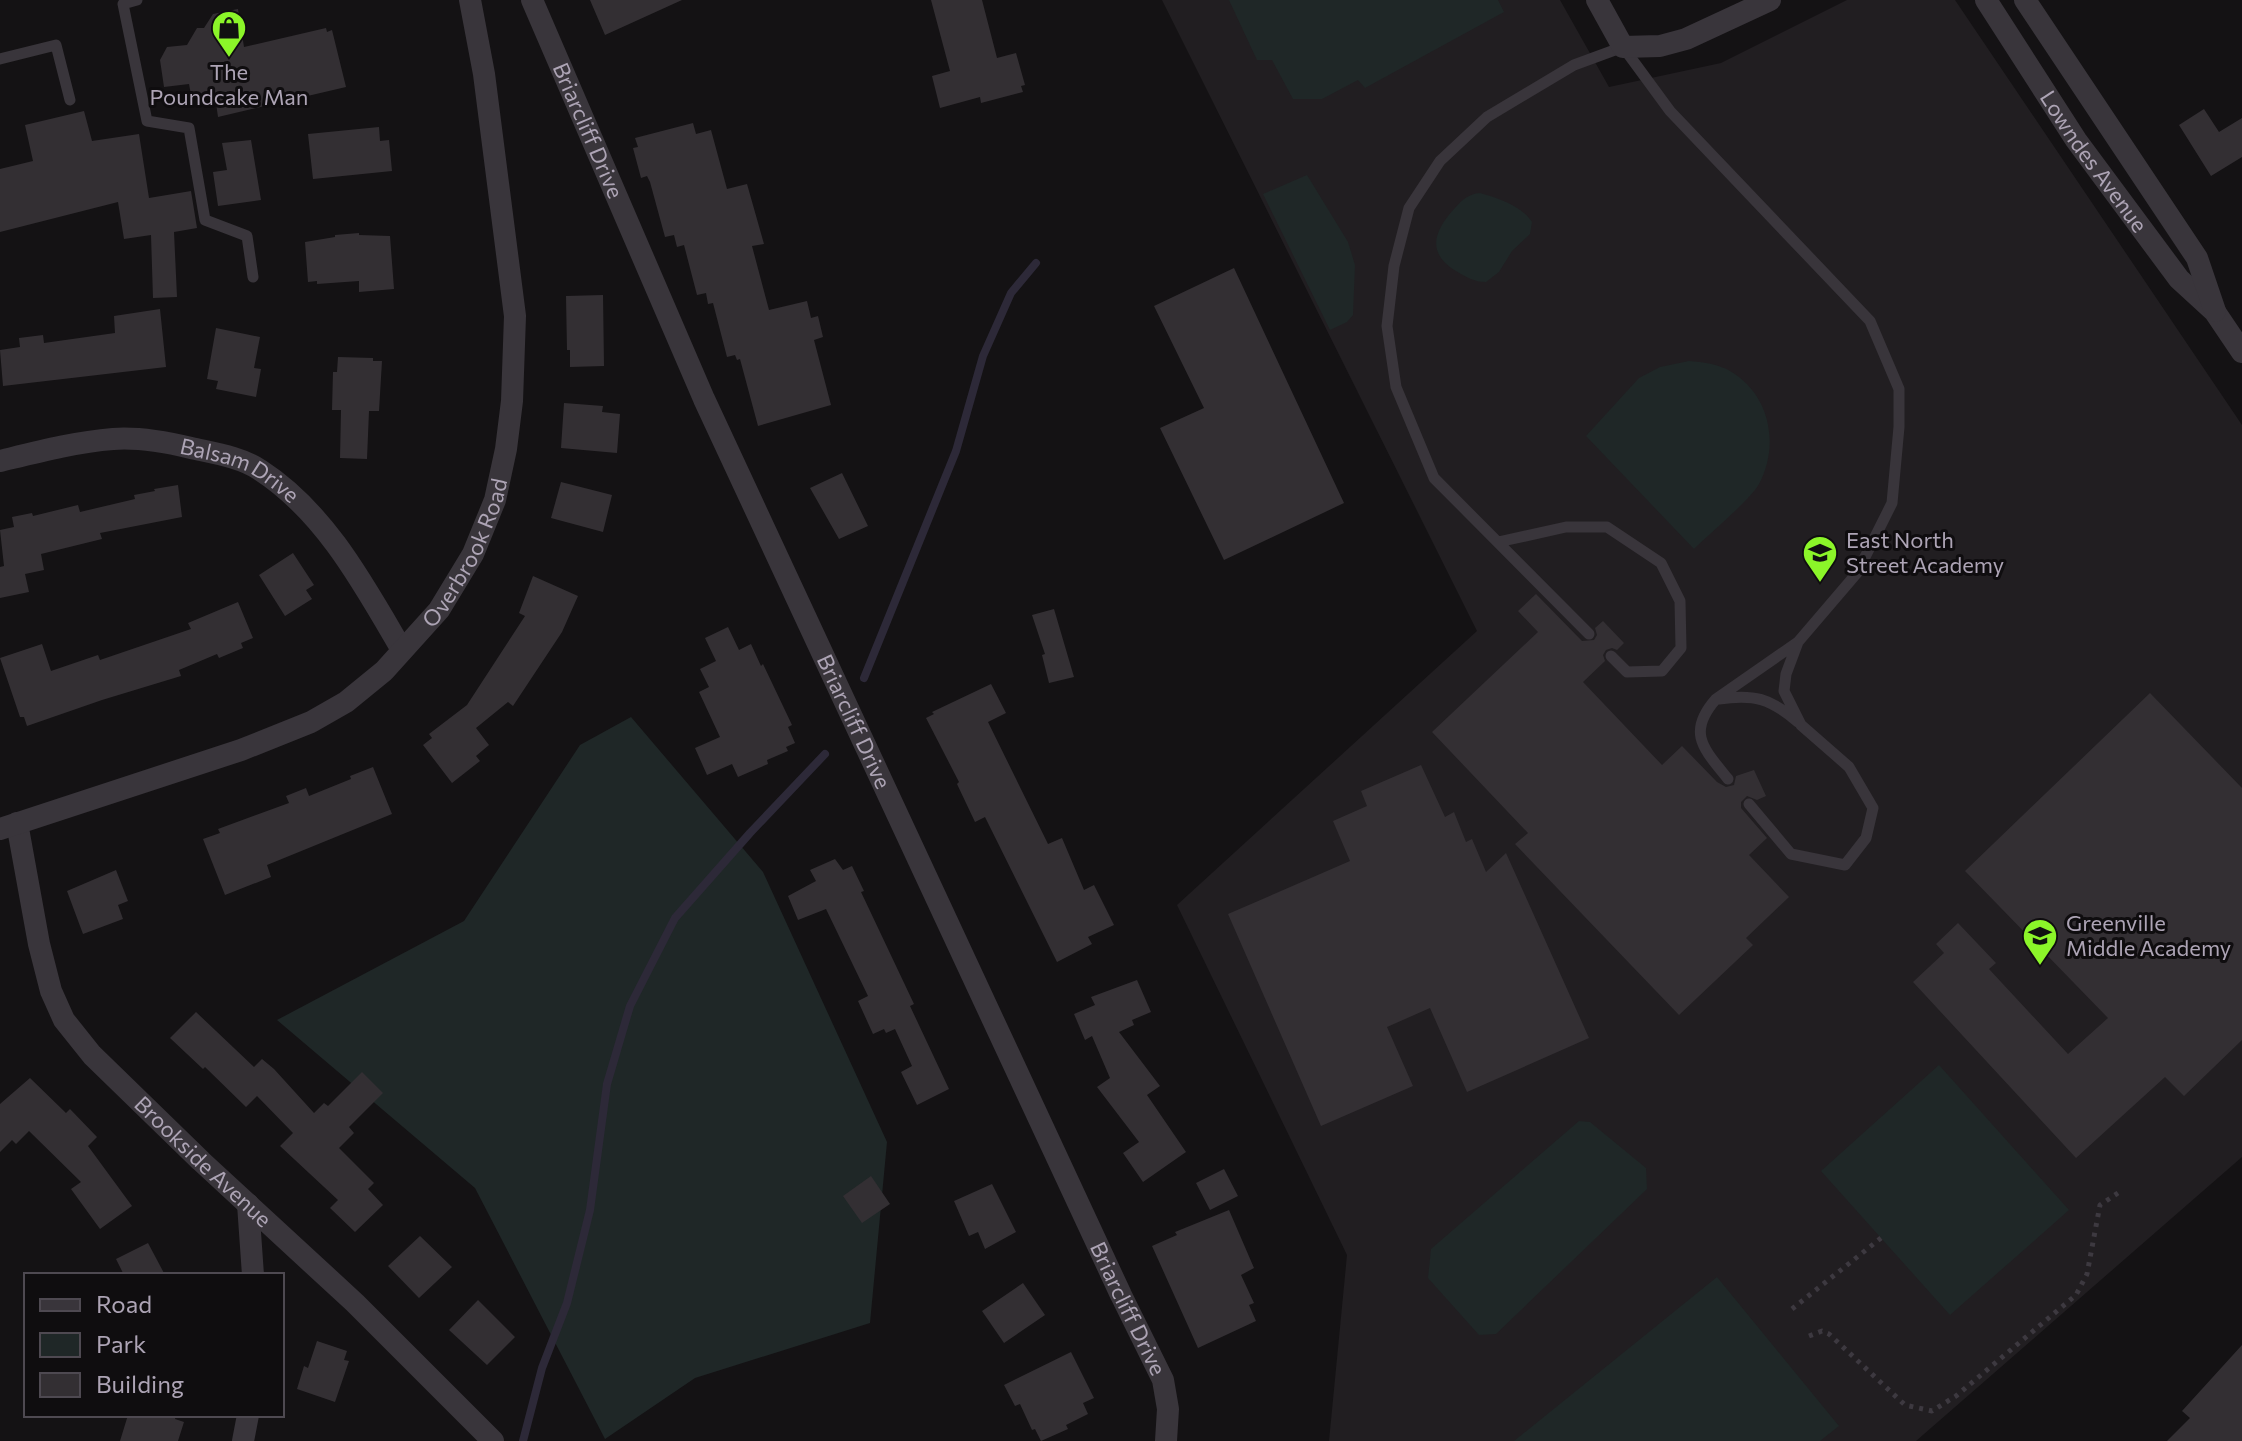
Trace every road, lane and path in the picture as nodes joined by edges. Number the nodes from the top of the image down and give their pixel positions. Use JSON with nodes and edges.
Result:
{"nodes":[{"id":1,"x":137,"y":0,"type":"edge"},
{"id":2,"x":470,"y":0,"type":"edge"},
{"id":3,"x":532,"y":0,"type":"edge"},
{"id":4,"x":1597,"y":0,"type":"edge"},
{"id":5,"x":1770,"y":0,"type":"edge"},
{"id":6,"x":1986,"y":0,"type":"edge"},
{"id":7,"x":2025,"y":0,"type":"edge"},
{"id":8,"x":1623,"y":47,"type":"junction"},
{"id":9,"x":0,"y":59,"type":"edge"},
{"id":10,"x":70,"y":100,"type":"dead end"},
{"id":11,"x":253,"y":277,"type":"dead end"},
{"id":12,"x":2215,"y":312,"type":"junction"},
{"id":13,"x":2242,"y":352,"type":"edge"},
{"id":14,"x":0,"y":461,"type":"edge"},
{"id":15,"x":1498,"y":542,"type":"junction"},
{"id":16,"x":1589,"y":634,"type":"dead end"},
{"id":17,"x":1798,"y":642,"type":"junction"},
{"id":18,"x":402,"y":650,"type":"junction"},
{"id":19,"x":1611,"y":656,"type":"dead end"},
{"id":20,"x":1716,"y":699,"type":"junction"},
{"id":21,"x":1801,"y":725,"type":"junction"},
{"id":22,"x":1728,"y":779,"type":"dead end"},
{"id":23,"x":1749,"y":804,"type":"dead end"},
{"id":24,"x":9,"y":826,"type":"edge"},
{"id":25,"x":2118,"y":1193,"type":"dead end"},
{"id":26,"x":248,"y":1204,"type":"junction"},
{"id":27,"x":1881,"y":1238,"type":"dead end"},
{"id":28,"x":253,"y":1273,"type":"edge"},
{"id":29,"x":1792,"y":1309,"type":"dead end"},
{"id":30,"x":1809,"y":1336,"type":"dead end"},
{"id":31,"x":248,"y":1417,"type":"edge"},
{"id":32,"x":243,"y":1441,"type":"edge"},
{"id":33,"x":493,"y":1441,"type":"edge"},
{"id":34,"x":1166,"y":1441,"type":"edge"}],
"edges":[{"from":1,"to":11,"type":"lane"},
{"from":2,"to":18,"type":"street","name":"Overbrook Road"},
{"from":3,"to":34,"type":"street","name":"Briarcliff Drive"},
{"from":4,"to":8,"type":"street"},
{"from":5,"to":8,"type":"street"},
{"from":6,"to":12,"type":"street","name":"Lowndes Avenue"},
{"from":7,"to":12,"type":"street","name":"Lowndes Avenue"},
{"from":8,"to":15,"type":"lane"},
{"from":8,"to":17,"type":"lane"},
{"from":9,"to":10,"type":"lane"},
{"from":12,"to":13,"type":"street","name":"Lowndes Avenue"},
{"from":14,"to":18,"type":"street","name":"Balsam Drive"},
{"from":15,"to":16,"type":"lane"},
{"from":15,"to":19,"type":"lane"},
{"from":17,"to":20,"type":"lane"},
{"from":17,"to":21,"type":"lane"},
{"from":18,"to":24,"type":"street","name":"Overbrook Road"},
{"from":20,"to":21,"type":"lane"},
{"from":20,"to":22,"type":"lane"},
{"from":21,"to":23,"type":"lane"},
{"from":24,"to":26,"type":"street","name":"Brookside Avenue"},
{"from":25,"to":30,"type":"path"},
{"from":26,"to":28,"type":"street"},
{"from":26,"to":33,"type":"street","name":"Brookside Avenue"},
{"from":27,"to":29,"type":"path"},
{"from":31,"to":32,"type":"street"}]}
